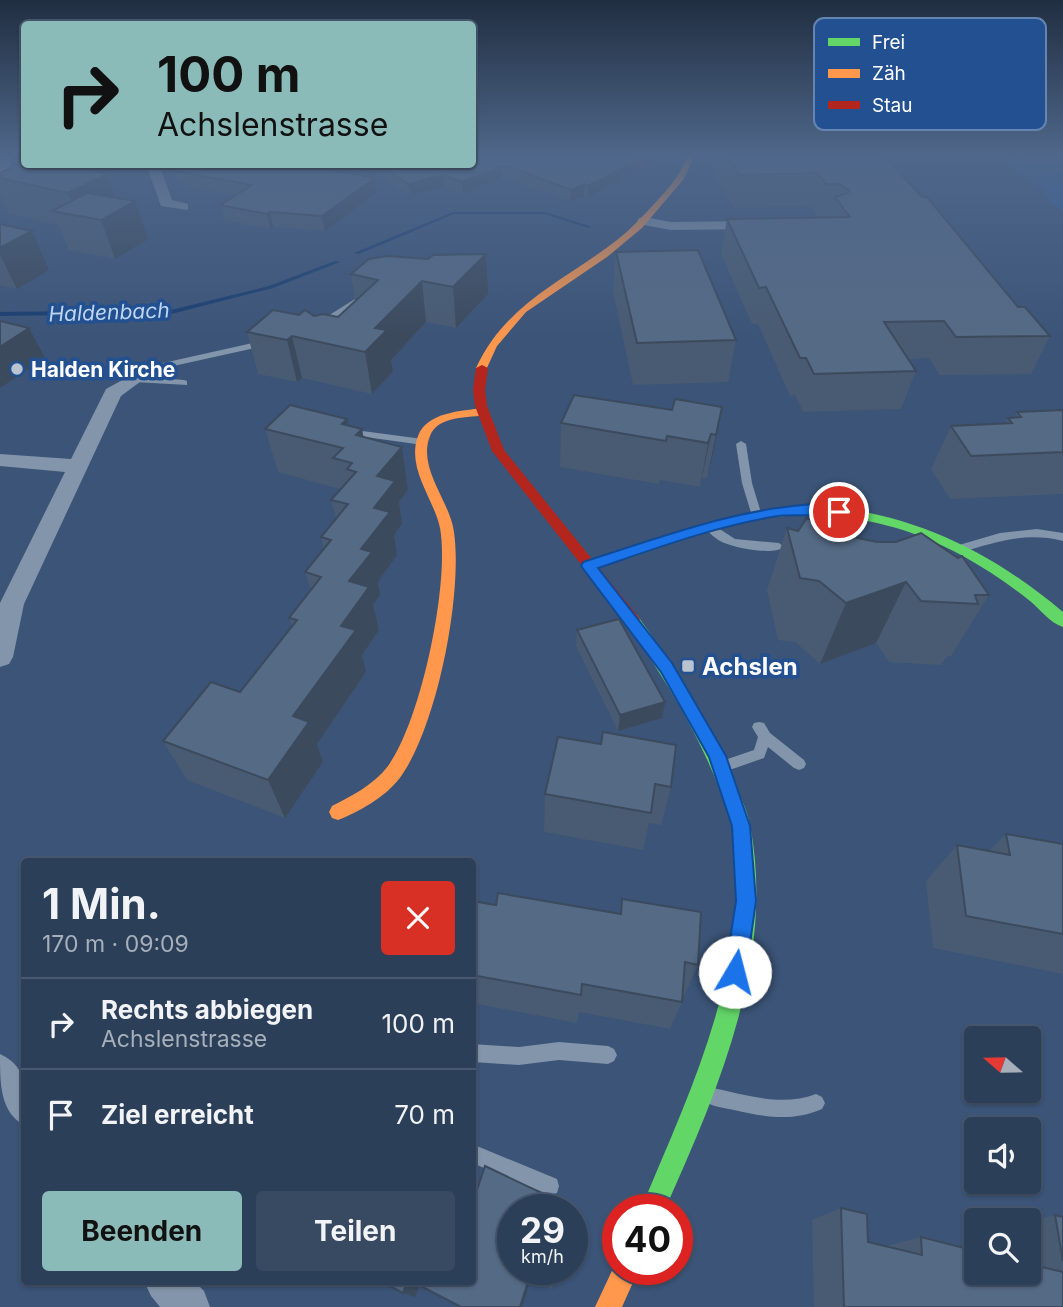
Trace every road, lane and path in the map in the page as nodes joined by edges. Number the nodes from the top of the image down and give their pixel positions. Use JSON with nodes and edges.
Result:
{"nodes":[{"id":1,"x":649,"y":215,"type":"edge"},
{"id":2,"x":644,"y":221,"type":"junction"},
{"id":3,"x":772,"y":225,"type":"edge"},
{"id":4,"x":379,"y":290,"type":"edge"},
{"id":5,"x":311,"y":328,"type":"edge"},
{"id":6,"x":281,"y":339,"type":"edge"},
{"id":7,"x":135,"y":379,"type":"junction"},
{"id":8,"x":184,"y":383,"type":"dead end"},
{"id":9,"x":483,"y":411,"type":"junction"},
{"id":10,"x":331,"y":431,"type":"edge"},
{"id":11,"x":423,"y":442,"type":"junction"},
{"id":12,"x":741,"y":444,"type":"dead end"},
{"id":13,"x":0,"y":460,"type":"edge"},
{"id":14,"x":78,"y":466,"type":"junction"},
{"id":15,"x":797,"y":510,"type":"junction"},
{"id":16,"x":757,"y":516,"type":"junction"},
{"id":17,"x":808,"y":524,"type":"edge"},
{"id":18,"x":714,"y":537,"type":"junction"},
{"id":19,"x":1063,"y":537,"type":"edge"},
{"id":20,"x":779,"y":547,"type":"dead end"},
{"id":21,"x":963,"y":548,"type":"junction"},
{"id":22,"x":588,"y":566,"type":"junction"},
{"id":23,"x":1063,"y":621,"type":"edge"},
{"id":24,"x":0,"y":657,"type":"edge"},
{"id":25,"x":799,"y":764,"type":"dead end"},
{"id":26,"x":720,"y":767,"type":"junction"},
{"id":27,"x":338,"y":812,"type":"dead end"},
{"id":28,"x":476,"y":1053,"type":"edge"},
{"id":29,"x":608,"y":1055,"type":"dead end"},
{"id":30,"x":0,"y":1073,"type":"edge"},
{"id":31,"x":702,"y":1095,"type":"junction"},
{"id":32,"x":21,"y":1102,"type":"edge"},
{"id":33,"x":816,"y":1103,"type":"dead end"},
{"id":34,"x":476,"y":1155,"type":"edge"},
{"id":35,"x":550,"y":1185,"type":"dead end"},
{"id":36,"x":659,"y":1194,"type":"edge"},
{"id":37,"x":618,"y":1285,"type":"edge"},
{"id":38,"x":608,"y":1307,"type":"edge"}],
"edges":[{"from":1,"to":2,"type":"street"},
{"from":2,"to":3,"type":"street"},
{"from":2,"to":9,"type":"street"},
{"from":4,"to":5,"type":"lane"},
{"from":6,"to":7,"type":"lane"},
{"from":7,"to":8,"type":"lane"},
{"from":7,"to":14,"type":"street"},
{"from":9,"to":11,"type":"street"},
{"from":9,"to":22,"type":"street"},
{"from":10,"to":11,"type":"lane"},
{"from":11,"to":27,"type":"street"},
{"from":12,"to":16,"type":"lane"},
{"from":13,"to":14,"type":"street"},
{"from":14,"to":24,"type":"street"},
{"from":15,"to":16,"type":"street"},
{"from":15,"to":17,"type":"lane"},
{"from":15,"to":21,"type":"street"},
{"from":16,"to":18,"type":"street"},
{"from":18,"to":20,"type":"lane"},
{"from":18,"to":22,"type":"street"},
{"from":19,"to":21,"type":"lane"},
{"from":21,"to":23,"type":"street"},
{"from":22,"to":26,"type":"street"},
{"from":25,"to":26,"type":"lane"},
{"from":26,"to":31,"type":"street"},
{"from":28,"to":29,"type":"lane"},
{"from":30,"to":32,"type":"street"},
{"from":31,"to":33,"type":"lane"},
{"from":31,"to":36,"type":"street"},
{"from":34,"to":35,"type":"lane"},
{"from":37,"to":38,"type":"street"}]}
